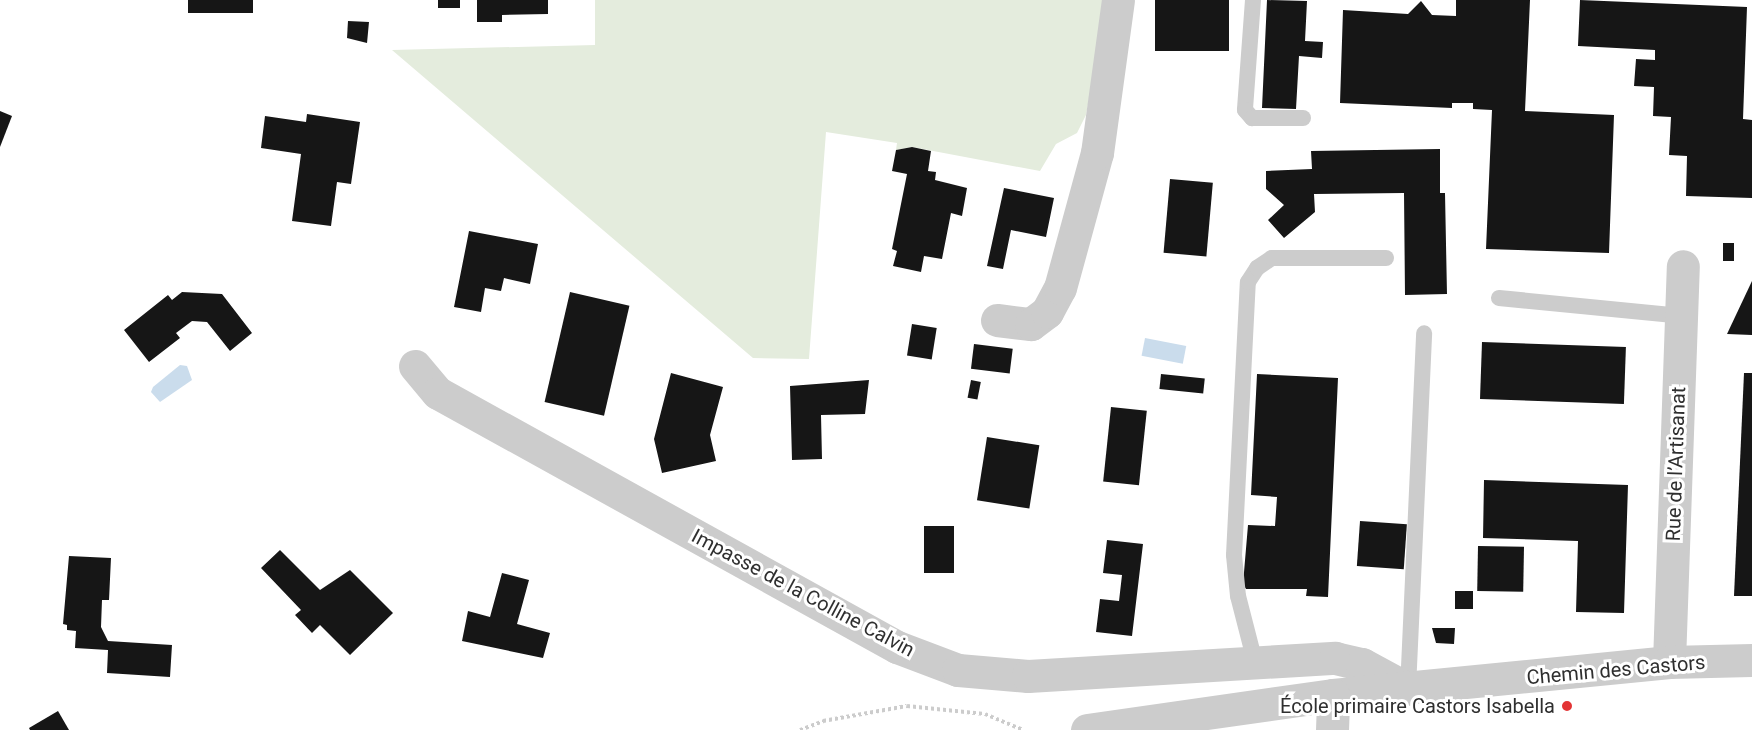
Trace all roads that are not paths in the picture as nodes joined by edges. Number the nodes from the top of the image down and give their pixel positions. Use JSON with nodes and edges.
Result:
{"nodes":[{"id":1,"x":1118,"y":0,"type":"edge"},
{"id":2,"x":1253,"y":0,"type":"edge"},
{"id":3,"x":1303,"y":118,"type":"dead end"},
{"id":4,"x":1386,"y":258,"type":"dead end"},
{"id":5,"x":1683,"y":266,"type":"dead end"},
{"id":6,"x":1499,"y":298,"type":"dead end"},
{"id":7,"x":1681,"y":316,"type":"junction"},
{"id":8,"x":997,"y":320,"type":"dead end"},
{"id":9,"x":1424,"y":333,"type":"dead end"},
{"id":10,"x":415,"y":366,"type":"dead end"},
{"id":11,"x":1752,"y":660,"type":"edge"},
{"id":12,"x":1255,"y":662,"type":"junction"},
{"id":13,"x":1669,"y":662,"type":"junction"},
{"id":14,"x":1408,"y":689,"type":"junction"},
{"id":15,"x":1333,"y":695,"type":"junction"},
{"id":16,"x":1087,"y":730,"type":"edge"},
{"id":17,"x":1332,"y":730,"type":"edge"}],
"edges":[{"from":1,"to":8,"type":"street"},
{"from":2,"to":3,"type":"lane"},
{"from":4,"to":12,"type":"lane"},
{"from":5,"to":7,"type":"street","name":"Rue de l’Artisanat"},
{"from":6,"to":7,"type":"lane"},
{"from":7,"to":13,"type":"street","name":"Rue de l’Artisanat"},
{"from":9,"to":14,"type":"lane"},
{"from":10,"to":12,"type":"street","name":"Impasse de la Colline Calvin"},
{"from":11,"to":13,"type":"street","name":"Chemin des Castors"},
{"from":12,"to":14,"type":"street","name":"Impasse de la Colline Calvin"},
{"from":13,"to":14,"type":"street","name":"Chemin des Castors"},
{"from":14,"to":15,"type":"street","name":"Chemin des Castors"},
{"from":15,"to":16,"type":"street","name":"Chemin des Castors"},
{"from":15,"to":17,"type":"street"}]}
